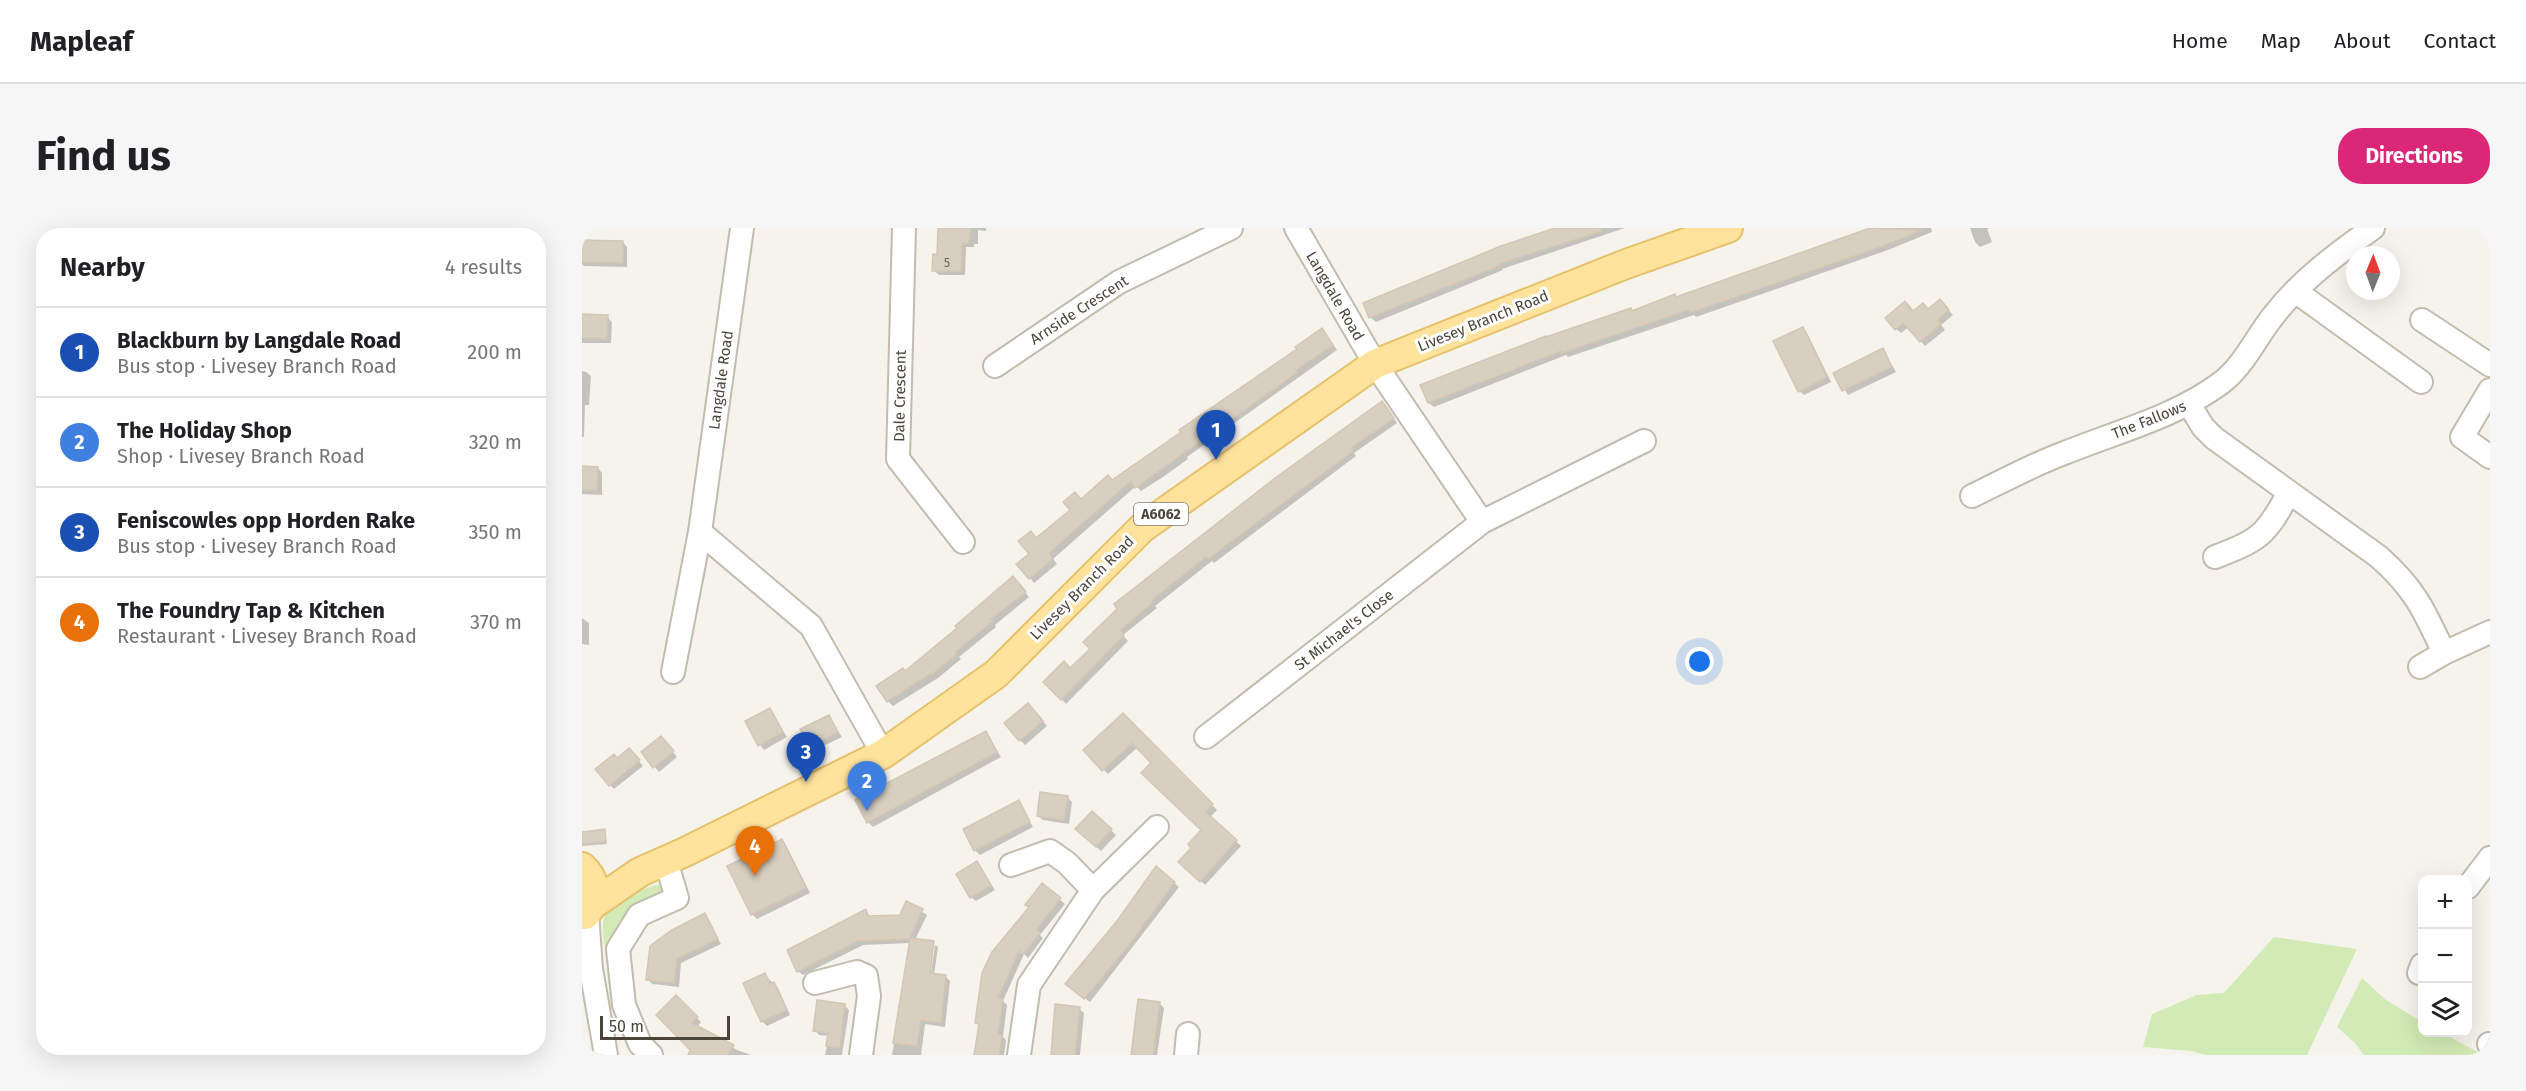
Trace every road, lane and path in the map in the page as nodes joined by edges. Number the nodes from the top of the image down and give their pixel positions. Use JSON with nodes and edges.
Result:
{"nodes":[{"id":1,"x":742,"y":228,"type":"edge"},
{"id":2,"x":904,"y":228,"type":"edge"},
{"id":3,"x":1231,"y":228,"type":"edge"},
{"id":4,"x":1296,"y":228,"type":"edge"},
{"id":5,"x":1728,"y":228,"type":"edge"},
{"id":6,"x":2373,"y":228,"type":"edge"},
{"id":7,"x":2295,"y":291,"type":"junction"},
{"id":8,"x":2422,"y":320,"type":"dead end"},
{"id":9,"x":2482,"y":360,"type":"edge"},
{"id":10,"x":1375,"y":364,"type":"junction"},
{"id":11,"x":995,"y":366,"type":"dead end"},
{"id":12,"x":2421,"y":382,"type":"dead end"},
{"id":13,"x":2488,"y":399,"type":"edge"},
{"id":14,"x":2189,"y":404,"type":"junction"},
{"id":15,"x":1644,"y":441,"type":"dead end"},
{"id":16,"x":2490,"y":457,"type":"edge"},
{"id":17,"x":2289,"y":492,"type":"junction"},
{"id":18,"x":1972,"y":496,"type":"dead end"},
{"id":19,"x":1482,"y":522,"type":"junction"},
{"id":20,"x":700,"y":532,"type":"junction"},
{"id":21,"x":963,"y":542,"type":"dead end"},
{"id":22,"x":2215,"y":557,"type":"dead end"},
{"id":23,"x":2490,"y":633,"type":"edge"},
{"id":24,"x":2444,"y":653,"type":"junction"},
{"id":25,"x":2420,"y":667,"type":"dead end"},
{"id":26,"x":673,"y":672,"type":"dead end"},
{"id":27,"x":1206,"y":737,"type":"dead end"},
{"id":28,"x":883,"y":754,"type":"junction"},
{"id":29,"x":1157,"y":827,"type":"dead end"},
{"id":30,"x":666,"y":861,"type":"junction"},
{"id":31,"x":1011,"y":865,"type":"dead end"},
{"id":32,"x":582,"y":866,"type":"edge"},
{"id":33,"x":640,"y":872,"type":"junction"},
{"id":34,"x":1093,"y":890,"type":"junction"},
{"id":35,"x":587,"y":912,"type":"edge"},
{"id":36,"x":586,"y":964,"type":"edge"},
{"id":37,"x":815,"y":983,"type":"dead end"},
{"id":38,"x":606,"y":1055,"type":"edge"},
{"id":39,"x":651,"y":1055,"type":"edge"},
{"id":40,"x":861,"y":1055,"type":"edge"},
{"id":41,"x":1019,"y":1055,"type":"edge"}],
"edges":[{"from":1,"to":20,"type":"street","name":"Langdale Road"},
{"from":2,"to":21,"type":"street","name":"Dale Crescent"},
{"from":3,"to":11,"type":"street","name":"Arnside Crescent"},
{"from":4,"to":10,"type":"street","name":"Langdale Road"},
{"from":5,"to":10,"type":"main road","name":"Livesey Branch Road","number":"A6062"},
{"from":6,"to":7,"type":"street","name":"The Fallows"},
{"from":7,"to":12,"type":"street"},
{"from":7,"to":14,"type":"street","name":"The Fallows"},
{"from":8,"to":9,"type":"street"},
{"from":10,"to":19,"type":"street"},
{"from":10,"to":28,"type":"main road","name":"Livesey Branch Road","number":"A6062"},
{"from":13,"to":16,"type":"street"},
{"from":14,"to":17,"type":"street"},
{"from":14,"to":18,"type":"street","name":"The Fallows"},
{"from":15,"to":19,"type":"street","name":"St Michael's Close"},
{"from":17,"to":22,"type":"street"},
{"from":17,"to":24,"type":"street"},
{"from":19,"to":27,"type":"street","name":"St Michael's Close"},
{"from":20,"to":26,"type":"street","name":"Langdale Road"},
{"from":20,"to":28,"type":"street"},
{"from":23,"to":24,"type":"street"},
{"from":24,"to":25,"type":"street"},
{"from":28,"to":30,"type":"main road","name":"Livesey Branch Road","number":"A6062"},
{"from":29,"to":34,"type":"street"},
{"from":30,"to":33,"type":"main road","name":"Livesey Branch Road","number":"A6062"},
{"from":30,"to":39,"type":"street"},
{"from":31,"to":34,"type":"street"},
{"from":32,"to":33,"type":"main road"},
{"from":32,"to":35,"type":"main road"},
{"from":33,"to":35,"type":"main road","name":"Livesey Branch Road","number":"A6062"},
{"from":34,"to":41,"type":"street"},
{"from":35,"to":36,"type":"street"},
{"from":36,"to":38,"type":"street"},
{"from":37,"to":40,"type":"street"}]}
